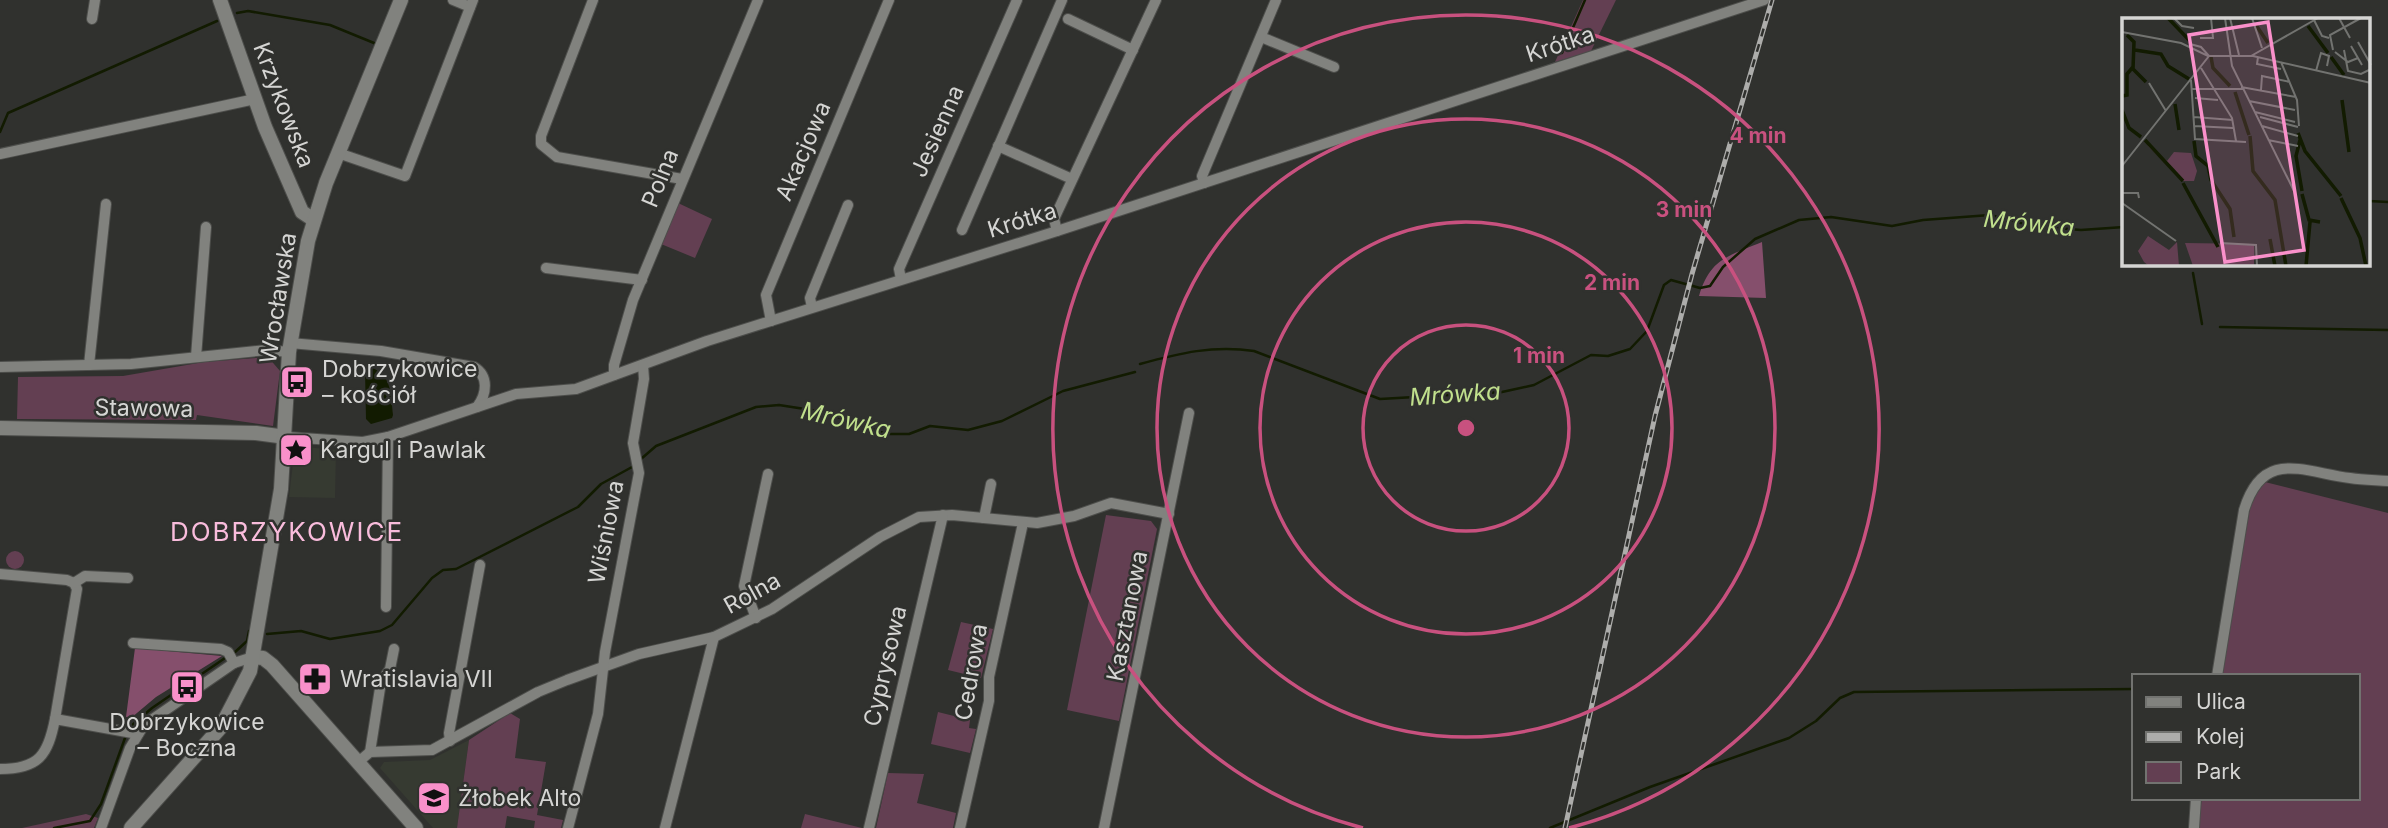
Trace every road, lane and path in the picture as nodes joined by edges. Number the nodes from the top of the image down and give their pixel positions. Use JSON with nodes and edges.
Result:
{"nodes":[{"id":1,"x":95,"y":0,"type":"edge"},
{"id":2,"x":220,"y":0,"type":"edge"},
{"id":3,"x":401,"y":0,"type":"edge"},
{"id":4,"x":453,"y":0,"type":"edge"},
{"id":5,"x":593,"y":0,"type":"edge"},
{"id":6,"x":758,"y":0,"type":"edge"},
{"id":7,"x":889,"y":0,"type":"edge"},
{"id":8,"x":1017,"y":0,"type":"edge"},
{"id":9,"x":1062,"y":0,"type":"edge"},
{"id":10,"x":1156,"y":0,"type":"edge"},
{"id":11,"x":1276,"y":0,"type":"edge"},
{"id":12,"x":1764,"y":0,"type":"edge"},
{"id":13,"x":472,"y":4,"type":"edge"},
{"id":14,"x":92,"y":19,"type":"dead end"},
{"id":15,"x":1068,"y":19,"type":"dead end"},
{"id":16,"x":1261,"y":37,"type":"junction"},
{"id":17,"x":1133,"y":50,"type":"junction"},
{"id":18,"x":1334,"y":67,"type":"dead end"},
{"id":19,"x":255,"y":99,"type":"junction"},
{"id":20,"x":998,"y":146,"type":"junction"},
{"id":21,"x":338,"y":153,"type":"junction"},
{"id":22,"x":0,"y":154,"type":"edge"},
{"id":23,"x":682,"y":179,"type":"junction"},
{"id":24,"x":1072,"y":179,"type":"junction"},
{"id":25,"x":1204,"y":183,"type":"junction"},
{"id":26,"x":106,"y":204,"type":"dead end"},
{"id":27,"x":848,"y":205,"type":"dead end"},
{"id":28,"x":314,"y":220,"type":"junction"},
{"id":29,"x":206,"y":228,"type":"dead end"},
{"id":30,"x":962,"y":230,"type":"dead end"},
{"id":31,"x":1057,"y":231,"type":"junction"},
{"id":32,"x":546,"y":268,"type":"dead end"},
{"id":33,"x":901,"y":279,"type":"junction"},
{"id":34,"x":642,"y":281,"type":"junction"},
{"id":35,"x":813,"y":307,"type":"junction"},
{"id":36,"x":771,"y":321,"type":"junction"},
{"id":37,"x":290,"y":347,"type":"junction"},
{"id":38,"x":196,"y":357,"type":"junction"},
{"id":39,"x":89,"y":365,"type":"junction"},
{"id":40,"x":643,"y":365,"type":"junction"},
{"id":41,"x":0,"y":367,"type":"edge"},
{"id":42,"x":614,"y":375,"type":"junction"},
{"id":43,"x":485,"y":387,"type":"junction"},
{"id":44,"x":498,"y":400,"type":"junction"},
{"id":45,"x":477,"y":407,"type":"junction"},
{"id":46,"x":1189,"y":413,"type":"dead end"},
{"id":47,"x":0,"y":428,"type":"edge"},
{"id":48,"x":286,"y":437,"type":"junction"},
{"id":49,"x":388,"y":437,"type":"junction"},
{"id":50,"x":768,"y":474,"type":"dead end"},
{"id":51,"x":2388,"y":481,"type":"edge"},
{"id":52,"x":991,"y":484,"type":"dead end"},
{"id":53,"x":1169,"y":514,"type":"junction"},
{"id":54,"x":943,"y":515,"type":"junction"},
{"id":55,"x":984,"y":518,"type":"junction"},
{"id":56,"x":1023,"y":523,"type":"junction"},
{"id":57,"x":480,"y":565,"type":"dead end"},
{"id":58,"x":0,"y":574,"type":"edge"},
{"id":59,"x":128,"y":578,"type":"dead end"},
{"id":60,"x":71,"y":581,"type":"junction"},
{"id":61,"x":386,"y":607,"type":"dead end"},
{"id":62,"x":755,"y":618,"type":"junction"},
{"id":63,"x":714,"y":637,"type":"junction"},
{"id":64,"x":133,"y":642,"type":"dead end"},
{"id":65,"x":394,"y":649,"type":"dead end"},
{"id":66,"x":253,"y":657,"type":"junction"},
{"id":67,"x":231,"y":658,"type":"junction"},
{"id":68,"x":604,"y":667,"type":"junction"},
{"id":69,"x":2217,"y":674,"type":"edge"},
{"id":70,"x":55,"y":719,"type":"junction"},
{"id":71,"x":138,"y":734,"type":"junction"},
{"id":72,"x":450,"y":741,"type":"junction"},
{"id":73,"x":370,"y":752,"type":"junction"},
{"id":74,"x":357,"y":763,"type":"junction"},
{"id":75,"x":0,"y":769,"type":"edge"},
{"id":76,"x":2196,"y":800,"type":"edge"},
{"id":77,"x":101,"y":828,"type":"edge"},
{"id":78,"x":131,"y":828,"type":"edge"},
{"id":79,"x":416,"y":828,"type":"edge"},
{"id":80,"x":568,"y":828,"type":"edge"},
{"id":81,"x":665,"y":828,"type":"edge"},
{"id":82,"x":869,"y":828,"type":"edge"},
{"id":83,"x":960,"y":828,"type":"edge"},
{"id":84,"x":1104,"y":828,"type":"edge"},
{"id":85,"x":2194,"y":828,"type":"edge"}],
"edges":[{"from":1,"to":14,"type":"street"},
{"from":2,"to":19,"type":"street","name":"Krzykowska"},
{"from":3,"to":21,"type":"street","name":"Wrocławska"},
{"from":4,"to":13,"type":"street"},
{"from":5,"to":23,"type":"street"},
{"from":6,"to":23,"type":"street","name":"Polna"},
{"from":7,"to":36,"type":"street","name":"Akacjowa"},
{"from":8,"to":33,"type":"street","name":"Jesienna"},
{"from":9,"to":20,"type":"street"},
{"from":10,"to":17,"type":"street"},
{"from":11,"to":16,"type":"street"},
{"from":12,"to":25,"type":"street","name":"Krótka"},
{"from":13,"to":21,"type":"street"},
{"from":15,"to":17,"type":"street"},
{"from":16,"to":18,"type":"street"},
{"from":16,"to":25,"type":"street"},
{"from":17,"to":24,"type":"street"},
{"from":19,"to":22,"type":"street"},
{"from":19,"to":28,"type":"street","name":"Krzykowska"},
{"from":20,"to":24,"type":"street"},
{"from":20,"to":30,"type":"street"},
{"from":21,"to":28,"type":"street","name":"Wrocławska"},
{"from":23,"to":34,"type":"street","name":"Polna"},
{"from":24,"to":31,"type":"street"},
{"from":25,"to":31,"type":"street","name":"Krótka"},
{"from":26,"to":39,"type":"street"},
{"from":27,"to":35,"type":"street"},
{"from":28,"to":37,"type":"street","name":"Wrocławska"},
{"from":29,"to":38,"type":"street"},
{"from":31,"to":33,"type":"street","name":"Krótka"},
{"from":32,"to":34,"type":"street"},
{"from":33,"to":35,"type":"street","name":"Krótka"},
{"from":34,"to":42,"type":"street","name":"Polna"},
{"from":35,"to":36,"type":"street","name":"Krótka"},
{"from":36,"to":40,"type":"street","name":"Krótka"},
{"from":37,"to":38,"type":"street"},
{"from":37,"to":43,"type":"street"},
{"from":37,"to":48,"type":"street","name":"Wrocławska"},
{"from":38,"to":39,"type":"street"},
{"from":39,"to":41,"type":"street"},
{"from":40,"to":42,"type":"street","name":"Krótka"},
{"from":40,"to":68,"type":"street","name":"Wiśniowa"},
{"from":42,"to":44,"type":"street","name":"Krótka"},
{"from":43,"to":44,"type":"street"},
{"from":43,"to":45,"type":"street"},
{"from":44,"to":45,"type":"street","name":"Krótka"},
{"from":45,"to":49,"type":"street","name":"Krótka"},
{"from":46,"to":53,"type":"street","name":"Kasztanowa"},
{"from":47,"to":48,"type":"street","name":"Stawowa"},
{"from":48,"to":49,"type":"street","name":"Krótka"},
{"from":48,"to":66,"type":"street","name":"Wrocławska"},
{"from":49,"to":61,"type":"street"},
{"from":50,"to":62,"type":"street"},
{"from":51,"to":69,"type":"street"},
{"from":52,"to":55,"type":"street"},
{"from":53,"to":56,"type":"street","name":"Rolna"},
{"from":53,"to":84,"type":"street","name":"Kasztanowa"},
{"from":54,"to":55,"type":"street","name":"Rolna"},
{"from":54,"to":62,"type":"street","name":"Rolna"},
{"from":54,"to":82,"type":"street","name":"Cyprysowa"},
{"from":55,"to":56,"type":"street","name":"Rolna"},
{"from":56,"to":83,"type":"street","name":"Cedrowa"},
{"from":57,"to":72,"type":"street"},
{"from":58,"to":60,"type":"street"},
{"from":59,"to":60,"type":"street"},
{"from":60,"to":70,"type":"street"},
{"from":62,"to":63,"type":"street","name":"Rolna"},
{"from":63,"to":68,"type":"street","name":"Rolna"},
{"from":63,"to":81,"type":"street"},
{"from":64,"to":67,"type":"street"},
{"from":65,"to":73,"type":"street"},
{"from":66,"to":67,"type":"street"},
{"from":66,"to":74,"type":"street"},
{"from":66,"to":78,"type":"street","name":"Wrocławska"},
{"from":67,"to":71,"type":"street"},
{"from":68,"to":72,"type":"street","name":"Rolna"},
{"from":68,"to":80,"type":"street","name":"Wiśniowa"},
{"from":70,"to":71,"type":"street"},
{"from":70,"to":75,"type":"street"},
{"from":71,"to":77,"type":"street"},
{"from":72,"to":73,"type":"street","name":"Rolna"},
{"from":73,"to":74,"type":"street"},
{"from":74,"to":79,"type":"street"},
{"from":76,"to":85,"type":"street"}]}
